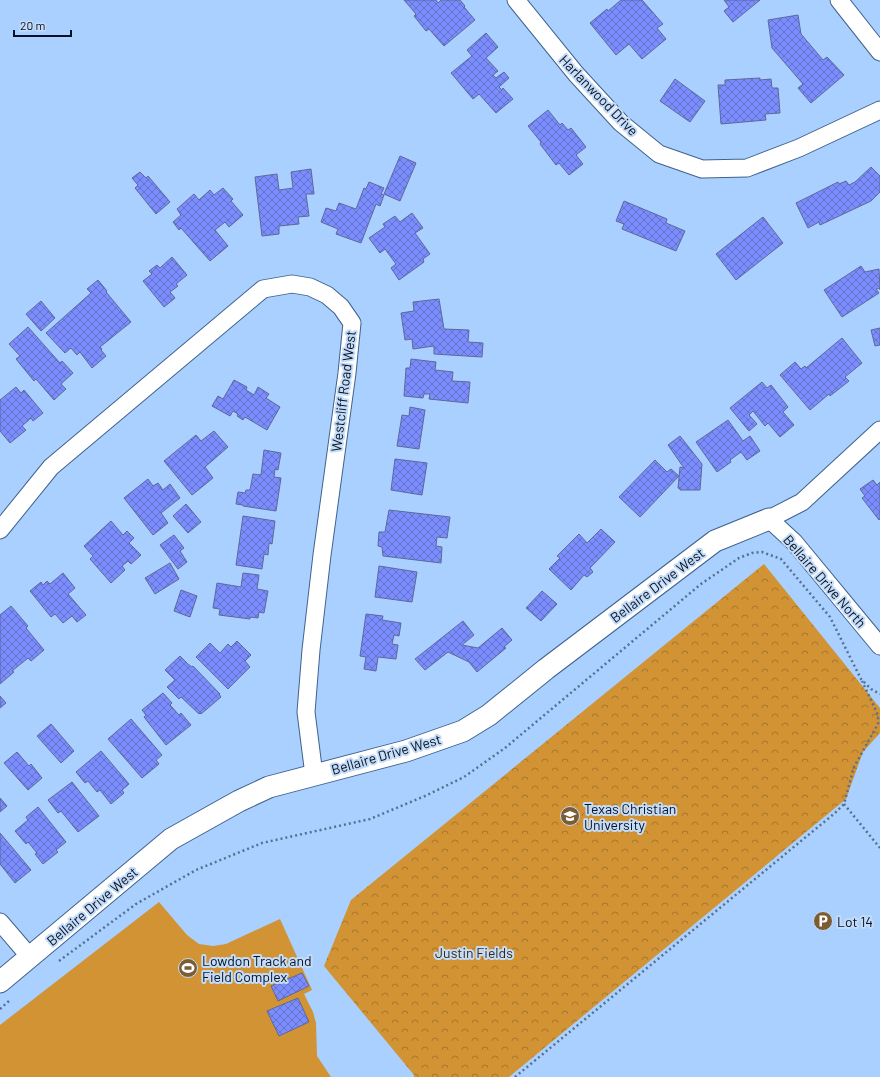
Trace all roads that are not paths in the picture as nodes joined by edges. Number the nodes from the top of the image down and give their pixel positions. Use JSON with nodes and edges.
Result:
{"nodes":[{"id":1,"x":516,"y":0,"type":"edge"},
{"id":2,"x":839,"y":0,"type":"edge"},
{"id":3,"x":880,"y":52,"type":"edge"},
{"id":4,"x":880,"y":110,"type":"edge"},
{"id":5,"x":880,"y":430,"type":"edge"},
{"id":6,"x":769,"y":519,"type":"junction"},
{"id":7,"x":0,"y":530,"type":"edge"},
{"id":8,"x":880,"y":646,"type":"edge"},
{"id":9,"x":314,"y":775,"type":"junction"},
{"id":10,"x":0,"y":922,"type":"edge"},
{"id":11,"x":30,"y":957,"type":"junction"},
{"id":12,"x":0,"y":982,"type":"edge"}],
"edges":[{"from":1,"to":4,"type":"street","name":"Harlanwood Drive"},
{"from":2,"to":3,"type":"street"},
{"from":5,"to":6,"type":"street"},
{"from":6,"to":8,"type":"street","name":"Bellaire Drive North"},
{"from":6,"to":9,"type":"street","name":"Bellaire Drive West"},
{"from":7,"to":9,"type":"street","name":"Westcliff Road West"},
{"from":9,"to":11,"type":"street","name":"Bellaire Drive West"},
{"from":10,"to":11,"type":"street"},
{"from":11,"to":12,"type":"street","name":"Bellaire Drive West"}]}
